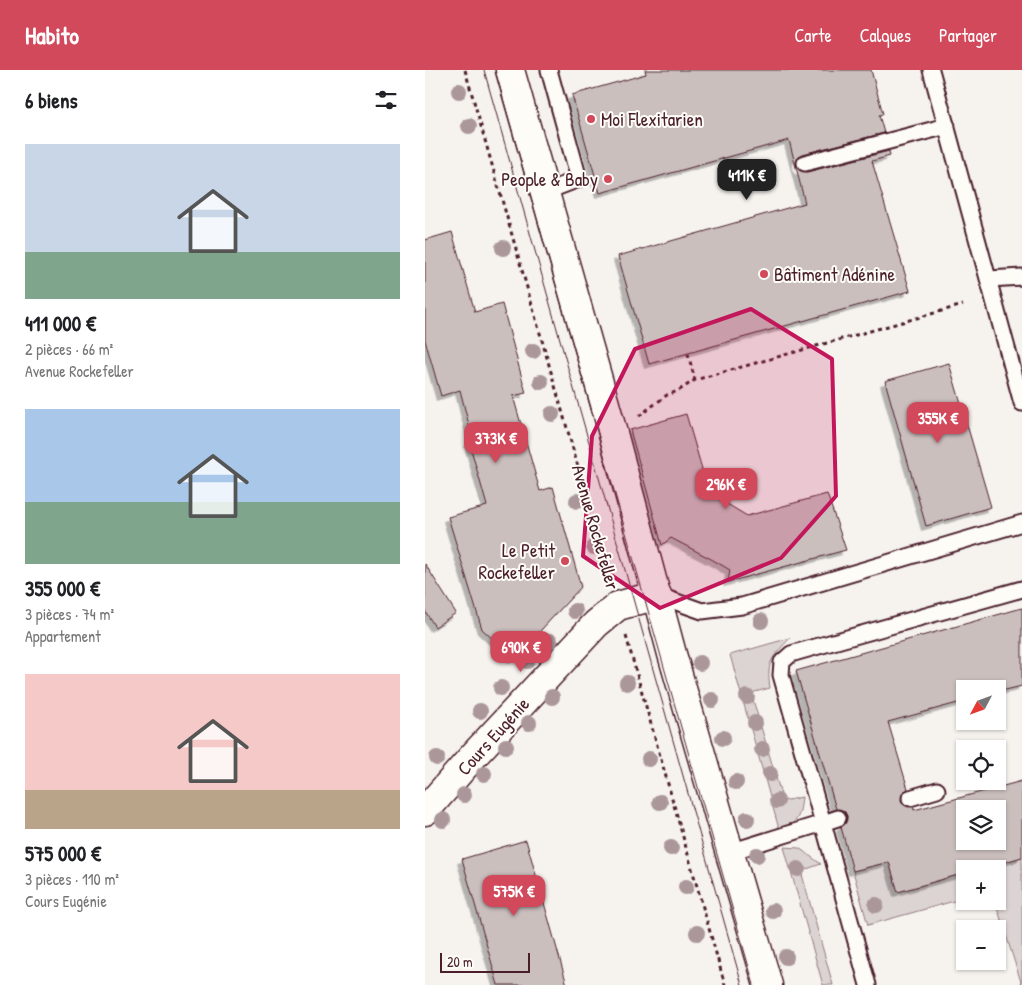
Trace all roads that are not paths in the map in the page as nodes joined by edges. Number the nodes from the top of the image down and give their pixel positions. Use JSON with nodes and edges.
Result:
{"nodes":[{"id":1,"x":512,"y":70,"type":"edge"},
{"id":2,"x":549,"y":70,"type":"edge"},
{"id":3,"x":931,"y":70,"type":"edge"},
{"id":4,"x":947,"y":126,"type":"junction"},
{"id":5,"x":805,"y":163,"type":"dead end"},
{"id":6,"x":545,"y":192,"type":"junction"},
{"id":7,"x":1018,"y":275,"type":"edge"},
{"id":8,"x":989,"y":279,"type":"junction"},
{"id":9,"x":1022,"y":403,"type":"edge"},
{"id":10,"x":1022,"y":523,"type":"edge"},
{"id":11,"x":1022,"y":589,"type":"edge"},
{"id":12,"x":657,"y":595,"type":"junction"},
{"id":13,"x":937,"y":790,"type":"dead end"},
{"id":14,"x":910,"y":798,"type":"dead end"},
{"id":15,"x":425,"y":811,"type":"edge"},
{"id":16,"x":838,"y":818,"type":"dead end"},
{"id":17,"x":823,"y":823,"type":"junction"},
{"id":18,"x":730,"y":852,"type":"junction"},
{"id":19,"x":768,"y":985,"type":"edge"},
{"id":20,"x":869,"y":985,"type":"edge"}],
"edges":[{"from":1,"to":6,"type":"main road"},
{"from":2,"to":6,"type":"lane"},
{"from":3,"to":4,"type":"lane"},
{"from":4,"to":5,"type":"lane"},
{"from":4,"to":8,"type":"lane"},
{"from":6,"to":12,"type":"main road"},
{"from":7,"to":8,"type":"lane"},
{"from":8,"to":9,"type":"lane"},
{"from":10,"to":12,"type":"lane"},
{"from":11,"to":17,"type":"lane"},
{"from":12,"to":15,"type":"main road","name":"Cours Eugénie"},
{"from":12,"to":18,"type":"main road"},
{"from":13,"to":14,"type":"lane"},
{"from":16,"to":17,"type":"lane"},
{"from":17,"to":18,"type":"lane"},
{"from":17,"to":20,"type":"lane"},
{"from":18,"to":19,"type":"main road"}]}
